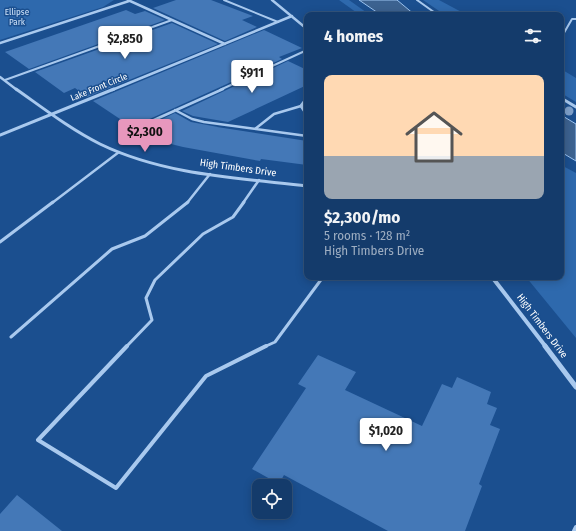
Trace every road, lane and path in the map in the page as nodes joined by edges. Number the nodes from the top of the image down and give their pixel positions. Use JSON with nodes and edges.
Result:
{"nodes":[{"id":1,"x":129,"y":0,"type":"edge"},
{"id":2,"x":224,"y":0,"type":"edge"},
{"id":3,"x":272,"y":0,"type":"edge"},
{"id":4,"x":417,"y":0,"type":"edge"},
{"id":5,"x":434,"y":12,"type":"edge"},
{"id":6,"x":292,"y":16,"type":"junction"},
{"id":7,"x":576,"y":18,"type":"edge"},
{"id":8,"x":172,"y":20,"type":"junction"},
{"id":9,"x":278,"y":22,"type":"junction"},
{"id":10,"x":304,"y":26,"type":"edge"},
{"id":11,"x":564,"y":33,"type":"edge"},
{"id":12,"x":0,"y":43,"type":"edge"},
{"id":13,"x":225,"y":44,"type":"junction"},
{"id":14,"x":304,"y":51,"type":"edge"},
{"id":15,"x":0,"y":77,"type":"edge"},
{"id":16,"x":5,"y":80,"type":"junction"},
{"id":17,"x":564,"y":100,"type":"edge"},
{"id":18,"x":304,"y":102,"type":"edge"},
{"id":19,"x":301,"y":106,"type":"junction"},
{"id":20,"x":576,"y":107,"type":"edge"},
{"id":21,"x":175,"y":110,"type":"junction"},
{"id":22,"x":304,"y":110,"type":"edge"},
{"id":23,"x":51,"y":114,"type":"junction"},
{"id":24,"x":134,"y":129,"type":"dead end"},
{"id":25,"x":255,"y":129,"type":"junction"},
{"id":26,"x":0,"y":135,"type":"edge"},
{"id":27,"x":304,"y":136,"type":"edge"},
{"id":28,"x":119,"y":152,"type":"junction"},
{"id":29,"x":210,"y":174,"type":"junction"},
{"id":30,"x":259,"y":180,"type":"junction"},
{"id":31,"x":304,"y":186,"type":"edge"},
{"id":32,"x":0,"y":242,"type":"edge"},
{"id":33,"x":321,"y":280,"type":"edge"},
{"id":34,"x":494,"y":280,"type":"edge"},
{"id":35,"x":11,"y":337,"type":"dead end"},
{"id":36,"x":576,"y":387,"type":"edge"},
{"id":37,"x":576,"y":527,"type":"edge"},
{"id":38,"x":574,"y":531,"type":"edge"}],
"edges":[{"from":1,"to":8,"type":"street"},
{"from":1,"to":12,"type":"street"},
{"from":2,"to":9,"type":"lane"},
{"from":3,"to":6,"type":"street"},
{"from":4,"to":5,"type":"street"},
{"from":6,"to":9,"type":"street","name":"Lake Front Circle"},
{"from":6,"to":10,"type":"street"},
{"from":7,"to":11,"type":"lane"},
{"from":8,"to":13,"type":"street"},
{"from":8,"to":16,"type":"lane"},
{"from":9,"to":13,"type":"street","name":"Lake Front Circle"},
{"from":13,"to":23,"type":"street","name":"Lake Front Circle"},
{"from":14,"to":21,"type":"lane"},
{"from":15,"to":16,"type":"street","name":"High Timbers Drive"},
{"from":16,"to":23,"type":"street","name":"High Timbers Drive"},
{"from":17,"to":20,"type":"street"},
{"from":18,"to":19,"type":"street"},
{"from":19,"to":22,"type":"street"},
{"from":19,"to":25,"type":"lane"},
{"from":21,"to":24,"type":"lane"},
{"from":21,"to":25,"type":"lane"},
{"from":23,"to":26,"type":"street","name":"Lake Front Circle"},
{"from":23,"to":28,"type":"street","name":"High Timbers Drive"},
{"from":25,"to":27,"type":"lane"},
{"from":28,"to":29,"type":"street","name":"High Timbers Drive"},
{"from":28,"to":32,"type":"lane"},
{"from":29,"to":30,"type":"street","name":"High Timbers Drive"},
{"from":29,"to":35,"type":"lane"},
{"from":30,"to":31,"type":"street","name":"High Timbers Drive"},
{"from":30,"to":33,"type":"lane"},
{"from":34,"to":36,"type":"street","name":"High Timbers Drive"},
{"from":37,"to":38,"type":"lane"}]}
